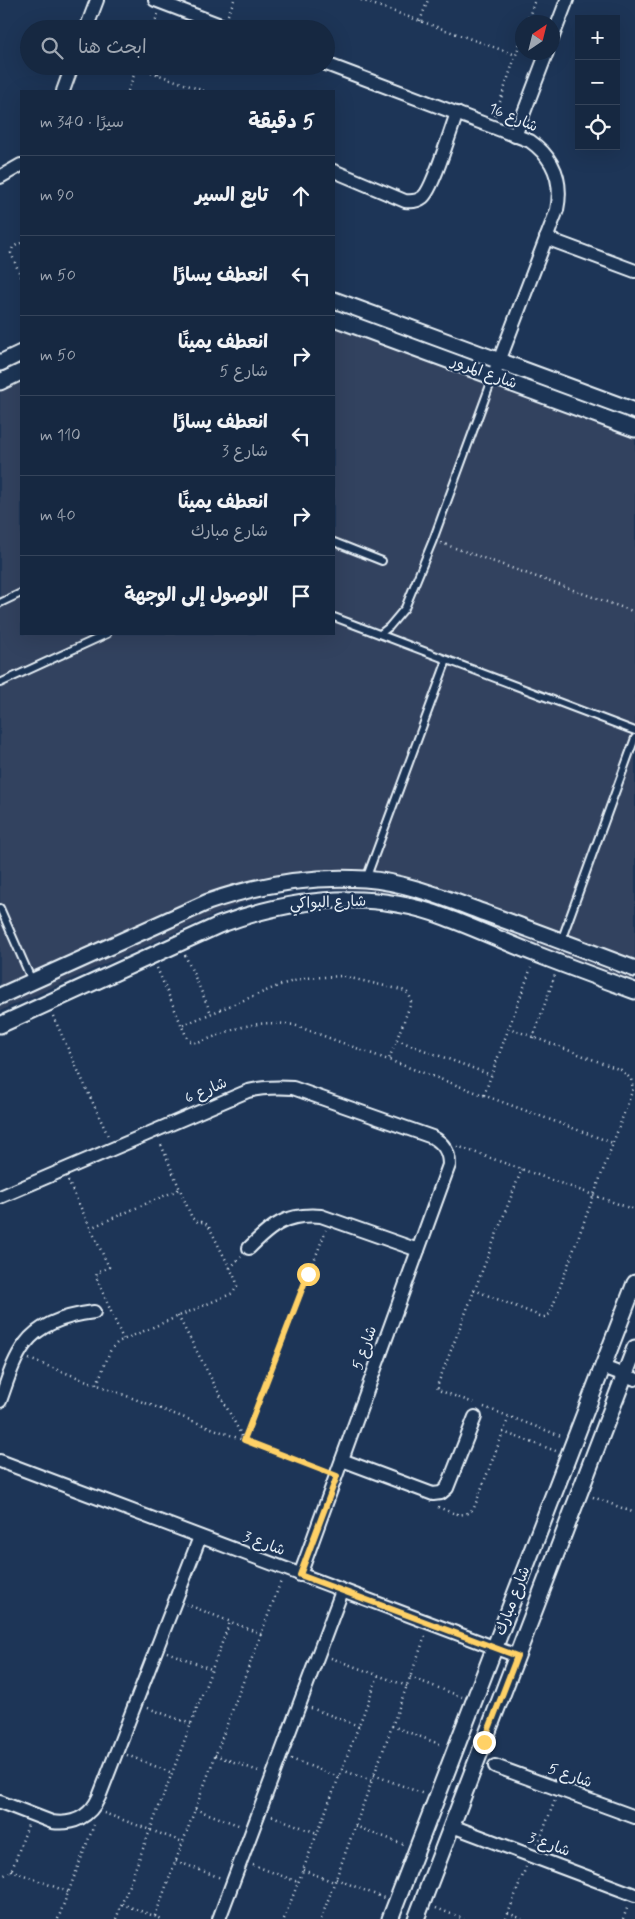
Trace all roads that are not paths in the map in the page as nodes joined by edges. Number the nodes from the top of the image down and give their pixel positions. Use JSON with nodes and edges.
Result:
{"nodes":[{"id":1,"x":97,"y":0,"type":"edge"},
{"id":2,"x":155,"y":0,"type":"edge"},
{"id":3,"x":567,"y":0,"type":"edge"},
{"id":4,"x":560,"y":18,"type":"edge"},
{"id":5,"x":89,"y":20,"type":"edge"},
{"id":6,"x":207,"y":20,"type":"edge"},
{"id":7,"x":544,"y":60,"type":"edge"},
{"id":8,"x":335,"y":67,"type":"edge"},
{"id":9,"x":69,"y":75,"type":"edge"},
{"id":10,"x":63,"y":90,"type":"edge"},
{"id":11,"x":457,"y":113,"type":"junction"},
{"id":12,"x":516,"y":136,"type":"junction"},
{"id":13,"x":20,"y":166,"type":"edge"},
{"id":14,"x":335,"y":172,"type":"edge"},
{"id":15,"x":0,"y":178,"type":"edge"},
{"id":16,"x":546,"y":238,"type":"junction"},
{"id":17,"x":635,"y":271,"type":"edge"},
{"id":18,"x":335,"y":300,"type":"edge"},
{"id":19,"x":335,"y":318,"type":"edge"},
{"id":20,"x":20,"y":354,"type":"edge"},
{"id":21,"x":499,"y":361,"type":"junction"},
{"id":22,"x":0,"y":363,"type":"edge"},
{"id":23,"x":20,"y":372,"type":"edge"},
{"id":24,"x":493,"y":377,"type":"junction"},
{"id":25,"x":0,"y":382,"type":"edge"},
{"id":26,"x":635,"y":411,"type":"edge"},
{"id":27,"x":635,"y":429,"type":"edge"},
{"id":28,"x":335,"y":542,"type":"edge"},
{"id":29,"x":382,"y":561,"type":"dead end"},
{"id":30,"x":20,"y":593,"type":"edge"},
{"id":31,"x":0,"y":603,"type":"edge"},
{"id":32,"x":335,"y":616,"type":"edge"},
{"id":33,"x":380,"y":634,"type":"junction"},
{"id":34,"x":92,"y":636,"type":"edge"},
{"id":35,"x":447,"y":660,"type":"junction"},
{"id":36,"x":0,"y":682,"type":"edge"},
{"id":37,"x":635,"y":731,"type":"edge"},
{"id":38,"x":635,"y":738,"type":"edge"},
{"id":39,"x":366,"y":879,"type":"junction"},
{"id":40,"x":0,"y":908,"type":"edge"},
{"id":41,"x":561,"y":941,"type":"junction"},
{"id":42,"x":635,"y":969,"type":"edge"},
{"id":43,"x":32,"y":980,"type":"junction"},
{"id":44,"x":635,"y":991,"type":"edge"},
{"id":45,"x":0,"y":996,"type":"edge"},
{"id":46,"x":0,"y":1024,"type":"edge"},
{"id":47,"x":432,"y":1137,"type":"joint"},
{"id":48,"x":0,"y":1197,"type":"edge"},
{"id":49,"x":250,"y":1248,"type":"dead end"},
{"id":50,"x":418,"y":1250,"type":"junction"},
{"id":51,"x":635,"y":1283,"type":"edge"},
{"id":52,"x":94,"y":1312,"type":"dead end"},
{"id":53,"x":635,"y":1348,"type":"edge"},
{"id":54,"x":603,"y":1367,"type":"junction"},
{"id":55,"x":630,"y":1377,"type":"edge"},
{"id":56,"x":0,"y":1401,"type":"edge"},
{"id":57,"x":475,"y":1417,"type":"dead end"},
{"id":58,"x":342,"y":1460,"type":"junction"},
{"id":59,"x":0,"y":1461,"type":"edge"},
{"id":60,"x":200,"y":1537,"type":"junction"},
{"id":61,"x":300,"y":1575,"type":"junction"},
{"id":62,"x":342,"y":1591,"type":"junction"},
{"id":63,"x":494,"y":1648,"type":"junction"},
{"id":64,"x":517,"y":1656,"type":"junction"},
{"id":65,"x":495,"y":1766,"type":"dead end"},
{"id":66,"x":0,"y":1802,"type":"edge"},
{"id":67,"x":635,"y":1817,"type":"edge"},
{"id":68,"x":452,"y":1826,"type":"junction"},
{"id":69,"x":635,"y":1895,"type":"edge"},
{"id":70,"x":219,"y":1919,"type":"edge"},
{"id":71,"x":390,"y":1919,"type":"edge"},
{"id":72,"x":416,"y":1919,"type":"edge"}],
"edges":[{"from":1,"to":5,"type":"street"},
{"from":2,"to":6,"type":"street"},
{"from":3,"to":4,"type":"street"},
{"from":7,"to":12,"type":"street"},
{"from":8,"to":11,"type":"street","name":"شارع 16"},
{"from":9,"to":10,"type":"street"},
{"from":11,"to":12,"type":"street","name":"شارع 16"},
{"from":11,"to":14,"type":"street"},
{"from":12,"to":16,"type":"street","name":"شارع 16"},
{"from":13,"to":15,"type":"street"},
{"from":16,"to":17,"type":"street"},
{"from":16,"to":21,"type":"street","name":"شارع 16"},
{"from":18,"to":21,"type":"street","name":"شارع المرور"},
{"from":19,"to":24,"type":"street","name":"شارع المرور"},
{"from":20,"to":22,"type":"street"},
{"from":21,"to":24,"type":"street","name":"شارع 16"},
{"from":21,"to":26,"type":"street","name":"شارع المرور"},
{"from":23,"to":25,"type":"street"},
{"from":24,"to":27,"type":"street","name":"شارع المرور"},
{"from":24,"to":33,"type":"lane"},
{"from":28,"to":29,"type":"lane"},
{"from":30,"to":31,"type":"lane"},
{"from":32,"to":33,"type":"lane"},
{"from":33,"to":35,"type":"lane"},
{"from":34,"to":36,"type":"lane"},
{"from":35,"to":37,"type":"lane"},
{"from":35,"to":39,"type":"lane"},
{"from":38,"to":41,"type":"lane"},
{"from":39,"to":41,"type":"street","name":"شارع البواكي"},
{"from":39,"to":43,"type":"street","name":"شارع البواكي"},
{"from":40,"to":43,"type":"lane"},
{"from":41,"to":42,"type":"street","name":"شارع البواكي"},
{"from":43,"to":45,"type":"street","name":"شارع البواكي"},
{"from":44,"to":46,"type":"street","name":"شارع البواكي"},
{"from":47,"to":48,"type":"street","name":"شارع 6"},
{"from":47,"to":50,"type":"street","name":"شارع 5"},
{"from":49,"to":50,"type":"street"},
{"from":50,"to":58,"type":"street","name":"شارع 5"},
{"from":51,"to":54,"type":"street","name":"شارع مبارك"},
{"from":52,"to":56,"type":"street"},
{"from":53,"to":55,"type":"street","name":"شارع مبارك"},
{"from":54,"to":55,"type":"street"},
{"from":54,"to":63,"type":"street","name":"شارع مبارك"},
{"from":55,"to":64,"type":"street","name":"شارع مبارك"},
{"from":57,"to":58,"type":"street"},
{"from":58,"to":61,"type":"street","name":"شارع 5"},
{"from":59,"to":60,"type":"street","name":"شارع 3"},
{"from":60,"to":61,"type":"street","name":"شارع 3"},
{"from":60,"to":66,"type":"street"},
{"from":61,"to":62,"type":"street","name":"شارع 3"},
{"from":62,"to":63,"type":"street","name":"شارع 3"},
{"from":62,"to":70,"type":"street"},
{"from":63,"to":64,"type":"street","name":"شارع 3"},
{"from":63,"to":71,"type":"street","name":"شارع مبارك"},
{"from":64,"to":68,"type":"street","name":"شارع مبارك"},
{"from":65,"to":67,"type":"street","name":"شارع 5"},
{"from":68,"to":69,"type":"street","name":"شارع 3"},
{"from":68,"to":72,"type":"street","name":"شارع مبارك"}]}
